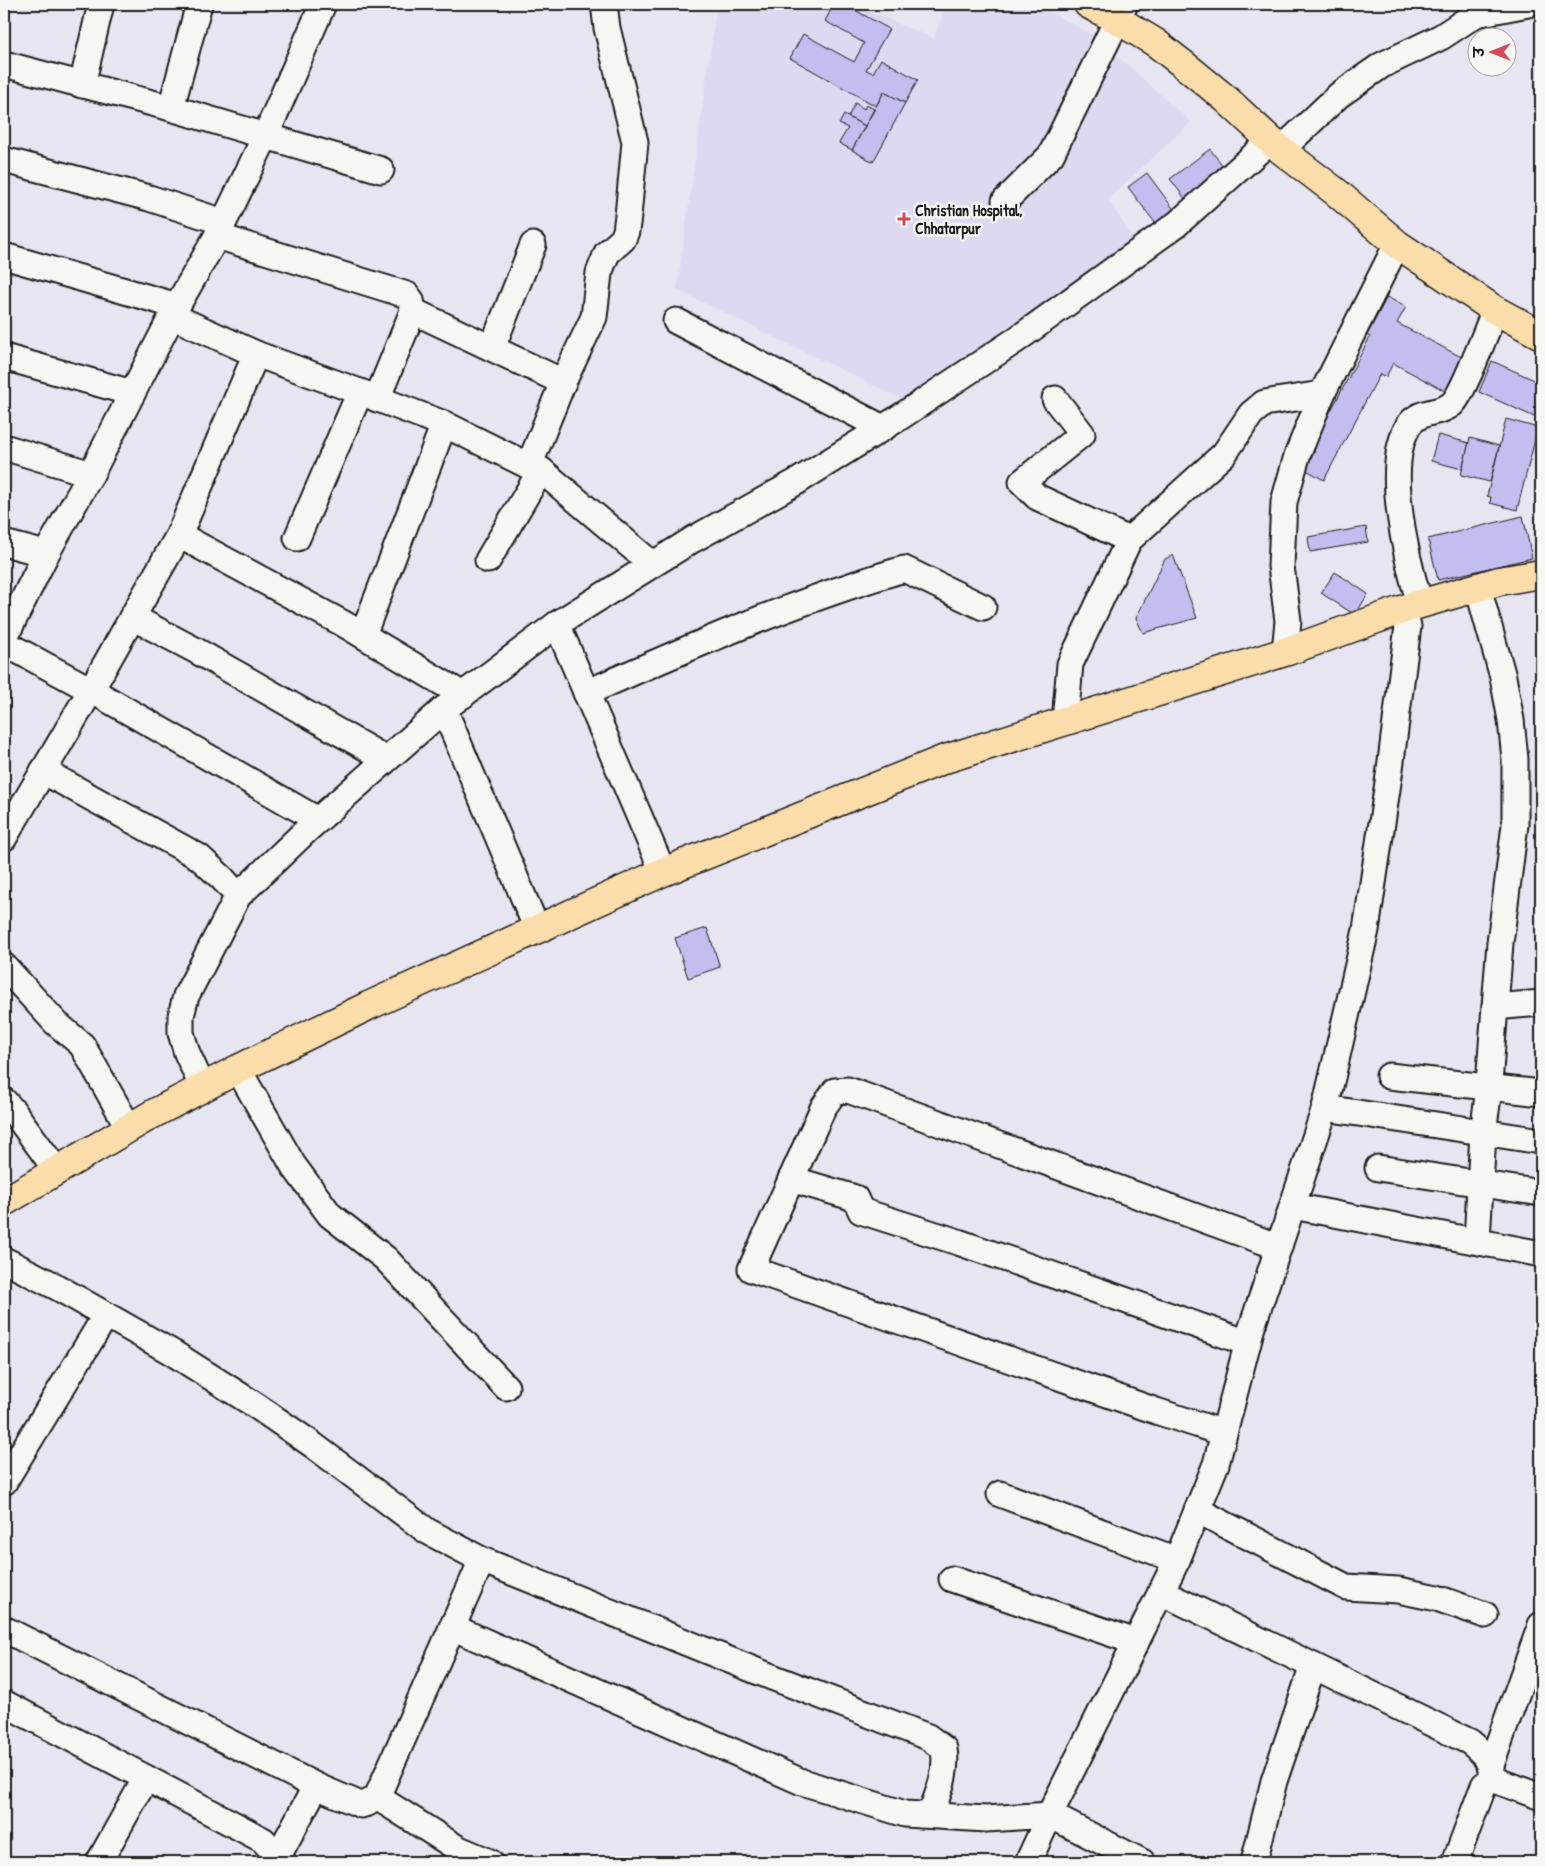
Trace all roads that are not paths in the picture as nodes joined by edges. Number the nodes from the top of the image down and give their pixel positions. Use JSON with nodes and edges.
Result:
{"nodes":[{"id":1,"x":102,"y":4,"type":"edge"},
{"id":2,"x":199,"y":4,"type":"edge"},
{"id":3,"x":322,"y":4,"type":"edge"},
{"id":4,"x":604,"y":4,"type":"edge"},
{"id":5,"x":1088,"y":4,"type":"edge"},
{"id":6,"x":1528,"y":4,"type":"edge"},
{"id":7,"x":1121,"y":12,"type":"edge"},
{"id":8,"x":4,"y":64,"type":"edge"},
{"id":9,"x":82,"y":85,"type":"junction"},
{"id":10,"x":171,"y":108,"type":"junction"},
{"id":11,"x":265,"y":137,"type":"junction"},
{"id":12,"x":1276,"y":145,"type":"junction"},
{"id":13,"x":4,"y":160,"type":"edge"},
{"id":14,"x":380,"y":170,"type":"dead end"},
{"id":15,"x":1005,"y":202,"type":"dead end"},
{"id":16,"x":220,"y":229,"type":"junction"},
{"id":17,"x":1397,"y":244,"type":"junction"},
{"id":18,"x":534,"y":245,"type":"dead end"},
{"id":19,"x":4,"y":256,"type":"edge"},
{"id":20,"x":1495,"y":310,"type":"junction"},
{"id":21,"x":174,"y":311,"type":"junction"},
{"id":22,"x":413,"y":311,"type":"junction"},
{"id":23,"x":676,"y":321,"type":"dead end"},
{"id":24,"x":1541,"y":335,"type":"edge"},
{"id":25,"x":492,"y":348,"type":"junction"},
{"id":26,"x":256,"y":354,"type":"junction"},
{"id":27,"x":4,"y":357,"type":"edge"},
{"id":28,"x":563,"y":382,"type":"junction"},
{"id":29,"x":132,"y":393,"type":"junction"},
{"id":30,"x":1322,"y":394,"type":"junction"},
{"id":31,"x":369,"y":395,"type":"junction"},
{"id":32,"x":1055,"y":399,"type":"dead end"},
{"id":33,"x":444,"y":424,"type":"junction"},
{"id":34,"x":883,"y":428,"type":"junction"},
{"id":35,"x":4,"y":447,"type":"edge"},
{"id":36,"x":535,"y":468,"type":"junction"},
{"id":37,"x":91,"y":474,"type":"junction"},
{"id":38,"x":179,"y":535,"type":"junction"},
{"id":39,"x":296,"y":538,"type":"dead end"},
{"id":40,"x":1129,"y":540,"type":"junction"},
{"id":41,"x":4,"y":543,"type":"edge"},
{"id":42,"x":46,"y":554,"type":"junction"},
{"id":43,"x":488,"y":560,"type":"dead end"},
{"id":44,"x":652,"y":564,"type":"junction"},
{"id":45,"x":1541,"y":574,"type":"edge"},
{"id":46,"x":1541,"y":590,"type":"edge"},
{"id":47,"x":1480,"y":594,"type":"junction"},
{"id":48,"x":983,"y":607,"type":"dead end"},
{"id":49,"x":1410,"y":613,"type":"junction"},
{"id":50,"x":132,"y":617,"type":"junction"},
{"id":51,"x":557,"y":624,"type":"junction"},
{"id":52,"x":363,"y":635,"type":"junction"},
{"id":53,"x":4,"y":639,"type":"edge"},
{"id":54,"x":4,"y":643,"type":"edge"},
{"id":55,"x":1285,"y":652,"type":"junction"},
{"id":56,"x":91,"y":690,"type":"junction"},
{"id":57,"x":586,"y":693,"type":"junction"},
{"id":58,"x":453,"y":702,"type":"junction"},
{"id":59,"x":1065,"y":721,"type":"junction"},
{"id":60,"x":386,"y":759,"type":"junction"},
{"id":61,"x":43,"y":771,"type":"junction"},
{"id":62,"x":318,"y":820,"type":"junction"},
{"id":63,"x":4,"y":838,"type":"edge"},
{"id":64,"x":663,"y":872,"type":"junction"},
{"id":65,"x":238,"y":896,"type":"junction"},
{"id":66,"x":537,"y":929,"type":"junction"},
{"id":67,"x":4,"y":966,"type":"edge"},
{"id":68,"x":1541,"y":1002,"type":"edge"},
{"id":69,"x":1495,"y":1007,"type":"junction"},
{"id":70,"x":241,"y":1074,"type":"junction"},
{"id":71,"x":1388,"y":1076,"type":"dead end"},
{"id":72,"x":202,"y":1086,"type":"junction"},
{"id":73,"x":1488,"y":1088,"type":"junction"},
{"id":74,"x":1541,"y":1093,"type":"edge"},
{"id":75,"x":4,"y":1101,"type":"edge"},
{"id":76,"x":1326,"y":1108,"type":"junction"},
{"id":77,"x":129,"y":1128,"type":"junction"},
{"id":78,"x":1483,"y":1133,"type":"junction"},
{"id":79,"x":1541,"y":1141,"type":"edge"},
{"id":80,"x":1378,"y":1168,"type":"dead end"},
{"id":81,"x":57,"y":1171,"type":"junction"},
{"id":82,"x":791,"y":1180,"type":"junction"},
{"id":83,"x":1480,"y":1183,"type":"junction"},
{"id":84,"x":1541,"y":1193,"type":"edge"},
{"id":85,"x":4,"y":1202,"type":"edge"},
{"id":86,"x":1293,"y":1206,"type":"junction"},
{"id":87,"x":4,"y":1217,"type":"edge"},
{"id":88,"x":1477,"y":1241,"type":"junction"},
{"id":89,"x":1279,"y":1247,"type":"junction"},
{"id":90,"x":1541,"y":1254,"type":"edge"},
{"id":91,"x":4,"y":1260,"type":"edge"},
{"id":92,"x":106,"y":1315,"type":"junction"},
{"id":93,"x":1248,"y":1343,"type":"junction"},
{"id":94,"x":506,"y":1387,"type":"dead end"},
{"id":95,"x":1224,"y":1433,"type":"junction"},
{"id":96,"x":4,"y":1482,"type":"edge"},
{"id":97,"x":1000,"y":1494,"type":"dead end"},
{"id":98,"x":1197,"y":1510,"type":"junction"},
{"id":99,"x":482,"y":1560,"type":"junction"},
{"id":100,"x":1177,"y":1560,"type":"junction"},
{"id":101,"x":952,"y":1579,"type":"dead end"},
{"id":102,"x":1161,"y":1592,"type":"junction"},
{"id":103,"x":1485,"y":1615,"type":"dead end"},
{"id":104,"x":1541,"y":1625,"type":"edge"},
{"id":105,"x":452,"y":1627,"type":"junction"},
{"id":106,"x":4,"y":1629,"type":"edge"},
{"id":107,"x":1136,"y":1642,"type":"junction"},
{"id":108,"x":1314,"y":1666,"type":"junction"},
{"id":109,"x":4,"y":1702,"type":"edge"},
{"id":110,"x":1491,"y":1772,"type":"junction"},
{"id":111,"x":146,"y":1778,"type":"junction"},
{"id":112,"x":316,"y":1786,"type":"junction"},
{"id":113,"x":377,"y":1797,"type":"junction"},
{"id":114,"x":1541,"y":1797,"type":"edge"},
{"id":115,"x":930,"y":1815,"type":"junction"},
{"id":116,"x":1050,"y":1815,"type":"junction"},
{"id":117,"x":281,"y":1859,"type":"edge"},
{"id":118,"x":98,"y":1862,"type":"edge"},
{"id":119,"x":490,"y":1862,"type":"edge"},
{"id":120,"x":1028,"y":1862,"type":"edge"},
{"id":121,"x":1142,"y":1862,"type":"edge"},
{"id":122,"x":1254,"y":1862,"type":"edge"},
{"id":123,"x":1456,"y":1862,"type":"edge"}],
"edges":[{"from":1,"to":9,"type":"street"},
{"from":2,"to":10,"type":"street"},
{"from":3,"to":11,"type":"street"},
{"from":4,"to":28,"type":"street"},
{"from":5,"to":7,"type":"main road"},
{"from":6,"to":12,"type":"street"},
{"from":7,"to":12,"type":"main road"},
{"from":7,"to":15,"type":"street"},
{"from":8,"to":9,"type":"street"},
{"from":9,"to":10,"type":"street"},
{"from":10,"to":11,"type":"street"},
{"from":11,"to":14,"type":"street"},
{"from":11,"to":16,"type":"street"},
{"from":12,"to":17,"type":"main road"},
{"from":12,"to":34,"type":"street"},
{"from":13,"to":16,"type":"street"},
{"from":16,"to":21,"type":"street"},
{"from":16,"to":22,"type":"street"},
{"from":17,"to":20,"type":"main road"},
{"from":17,"to":30,"type":"street"},
{"from":18,"to":25,"type":"street"},
{"from":19,"to":21,"type":"street"},
{"from":20,"to":24,"type":"main road"},
{"from":20,"to":49,"type":"street"},
{"from":21,"to":26,"type":"street"},
{"from":21,"to":29,"type":"street"},
{"from":22,"to":25,"type":"street"},
{"from":22,"to":31,"type":"street"},
{"from":23,"to":34,"type":"street"},
{"from":25,"to":28,"type":"street"},
{"from":26,"to":31,"type":"street"},
{"from":26,"to":38,"type":"street"},
{"from":27,"to":29,"type":"street"},
{"from":28,"to":36,"type":"street"},
{"from":29,"to":37,"type":"street"},
{"from":30,"to":40,"type":"street"},
{"from":30,"to":55,"type":"street"},
{"from":31,"to":33,"type":"street"},
{"from":31,"to":39,"type":"street"},
{"from":32,"to":40,"type":"street"},
{"from":33,"to":36,"type":"street"},
{"from":33,"to":52,"type":"street"},
{"from":34,"to":44,"type":"street"},
{"from":35,"to":37,"type":"street"},
{"from":36,"to":43,"type":"street"},
{"from":36,"to":44,"type":"street"},
{"from":37,"to":42,"type":"street"},
{"from":38,"to":50,"type":"street"},
{"from":38,"to":52,"type":"street"},
{"from":40,"to":59,"type":"street"},
{"from":41,"to":42,"type":"street"},
{"from":42,"to":53,"type":"street"},
{"from":44,"to":51,"type":"street"},
{"from":45,"to":47,"type":"main road"},
{"from":46,"to":47,"type":"main road"},
{"from":47,"to":49,"type":"main road"},
{"from":47,"to":69,"type":"street"},
{"from":48,"to":57,"type":"street"},
{"from":49,"to":55,"type":"main road"},
{"from":49,"to":70,"type":"main road"},
{"from":49,"to":76,"type":"street"},
{"from":50,"to":56,"type":"street"},
{"from":50,"to":60,"type":"street"},
{"from":51,"to":57,"type":"street"},
{"from":51,"to":58,"type":"street"},
{"from":52,"to":58,"type":"street"},
{"from":54,"to":56,"type":"street"},
{"from":55,"to":59,"type":"main road"},
{"from":56,"to":61,"type":"street"},
{"from":56,"to":62,"type":"street"},
{"from":57,"to":64,"type":"street"},
{"from":58,"to":60,"type":"street"},
{"from":58,"to":66,"type":"street"},
{"from":59,"to":64,"type":"main road"},
{"from":60,"to":62,"type":"street"},
{"from":61,"to":63,"type":"street"},
{"from":61,"to":65,"type":"street"},
{"from":62,"to":65,"type":"street"},
{"from":64,"to":66,"type":"main road"},
{"from":65,"to":72,"type":"street"},
{"from":66,"to":70,"type":"main road"},
{"from":67,"to":77,"type":"street"},
{"from":68,"to":69,"type":"street"},
{"from":69,"to":73,"type":"street"},
{"from":70,"to":72,"type":"main road"},
{"from":70,"to":87,"type":"main road"},
{"from":70,"to":94,"type":"street"},
{"from":71,"to":73,"type":"street"},
{"from":72,"to":77,"type":"main road"},
{"from":73,"to":74,"type":"street"},
{"from":73,"to":78,"type":"street"},
{"from":75,"to":81,"type":"street"},
{"from":76,"to":78,"type":"street"},
{"from":76,"to":86,"type":"street"},
{"from":77,"to":81,"type":"main road"},
{"from":78,"to":79,"type":"street"},
{"from":78,"to":83,"type":"street"},
{"from":80,"to":83,"type":"street"},
{"from":81,"to":85,"type":"main road"},
{"from":82,"to":89,"type":"street"},
{"from":82,"to":93,"type":"street"},
{"from":82,"to":95,"type":"street"},
{"from":83,"to":84,"type":"street"},
{"from":83,"to":88,"type":"street"},
{"from":86,"to":88,"type":"street"},
{"from":86,"to":89,"type":"street"},
{"from":88,"to":90,"type":"street"},
{"from":89,"to":93,"type":"street"},
{"from":91,"to":92,"type":"street"},
{"from":92,"to":96,"type":"street"},
{"from":92,"to":99,"type":"street"},
{"from":93,"to":95,"type":"street"},
{"from":95,"to":98,"type":"street"},
{"from":97,"to":100,"type":"street"},
{"from":98,"to":100,"type":"street"},
{"from":98,"to":103,"type":"street"},
{"from":99,"to":105,"type":"street"},
{"from":99,"to":115,"type":"street"},
{"from":100,"to":102,"type":"street"},
{"from":101,"to":107,"type":"street"},
{"from":102,"to":107,"type":"street"},
{"from":102,"to":108,"type":"street"},
{"from":104,"to":110,"type":"street"},
{"from":105,"to":113,"type":"street"},
{"from":105,"to":115,"type":"street"},
{"from":106,"to":112,"type":"street"},
{"from":107,"to":116,"type":"street"},
{"from":108,"to":110,"type":"street"},
{"from":108,"to":122,"type":"street"},
{"from":109,"to":111,"type":"street"},
{"from":110,"to":114,"type":"street"},
{"from":110,"to":123,"type":"street"},
{"from":111,"to":117,"type":"street"},
{"from":111,"to":118,"type":"street"},
{"from":112,"to":113,"type":"street"},
{"from":112,"to":117,"type":"street"},
{"from":113,"to":119,"type":"street"},
{"from":115,"to":116,"type":"street"},
{"from":116,"to":120,"type":"street"},
{"from":116,"to":121,"type":"street"}]}
